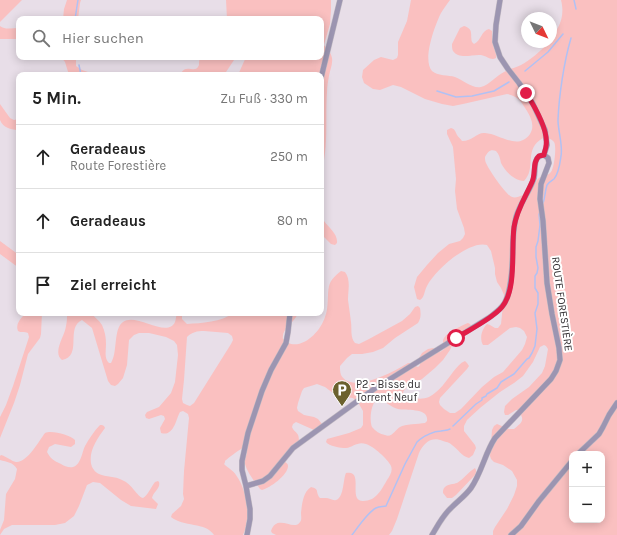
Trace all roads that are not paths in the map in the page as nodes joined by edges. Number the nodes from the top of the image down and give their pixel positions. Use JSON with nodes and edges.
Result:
{"nodes":[{"id":1,"x":340,"y":0,"type":"edge"},
{"id":2,"x":500,"y":0,"type":"edge"},
{"id":3,"x":322,"y":72,"type":"edge"},
{"id":4,"x":544,"y":155,"type":"junction"},
{"id":5,"x":290,"y":316,"type":"edge"},
{"id":6,"x":617,"y":403,"type":"edge"},
{"id":7,"x":581,"y":451,"type":"edge"},
{"id":8,"x":569,"y":465,"type":"edge"},
{"id":9,"x":246,"y":486,"type":"junction"},
{"id":10,"x":247,"y":535,"type":"edge"},
{"id":11,"x":432,"y":535,"type":"edge"},
{"id":12,"x":511,"y":535,"type":"edge"}],
"edges":[{"from":1,"to":3,"type":"street"},
{"from":2,"to":4,"type":"street"},
{"from":4,"to":9,"type":"street"},
{"from":4,"to":11,"type":"street","name":"ROUTE FORESTIÈRE"},
{"from":5,"to":9,"type":"street"},
{"from":6,"to":7,"type":"street"},
{"from":8,"to":12,"type":"street"},
{"from":9,"to":10,"type":"street"}]}
